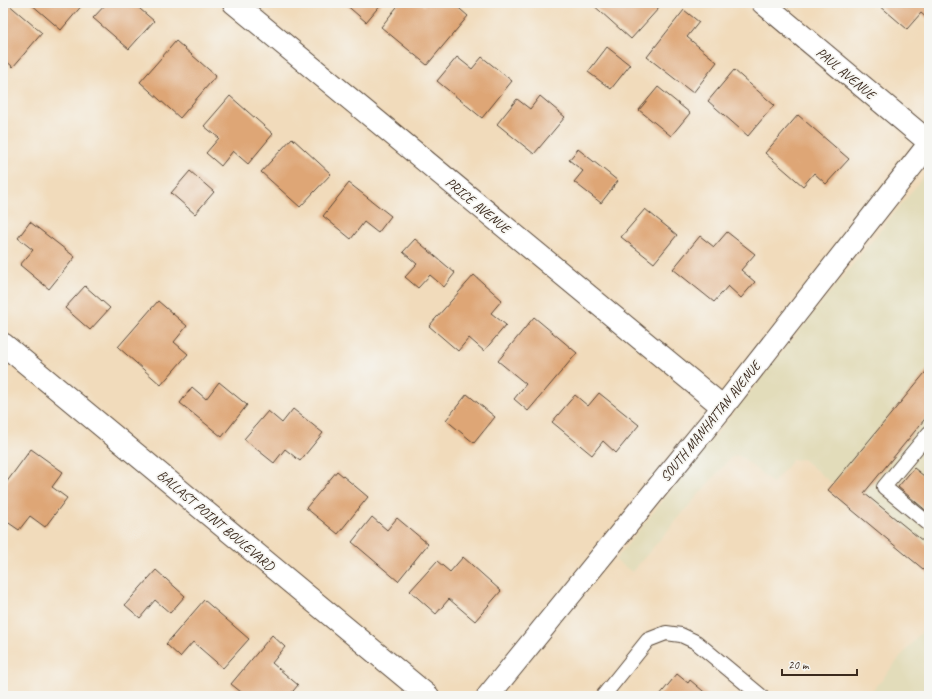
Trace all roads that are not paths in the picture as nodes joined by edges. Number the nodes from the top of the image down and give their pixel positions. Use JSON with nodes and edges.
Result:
{"nodes":[{"id":1,"x":234,"y":3,"type":"edge"},
{"id":2,"x":763,"y":3,"type":"edge"},
{"id":3,"x":929,"y":143,"type":"edge"},
{"id":4,"x":3,"y":344,"type":"edge"},
{"id":5,"x":723,"y":407,"type":"junction"},
{"id":6,"x":929,"y":433,"type":"edge"},
{"id":7,"x":929,"y":524,"type":"edge"},
{"id":8,"x":428,"y":696,"type":"edge"},
{"id":9,"x":488,"y":696,"type":"edge"},
{"id":10,"x":603,"y":696,"type":"edge"},
{"id":11,"x":761,"y":696,"type":"edge"}],
"edges":[{"from":1,"to":5,"type":"street","name":"PRICE AVENUE"},
{"from":2,"to":3,"type":"street","name":"PAUL AVENUE"},
{"from":3,"to":5,"type":"street","name":"SOUTH MANHATTAN AVENUE"},
{"from":4,"to":8,"type":"street","name":"BALLAST POINT BOULEVARD"},
{"from":5,"to":9,"type":"street","name":"SOUTH MANHATTAN AVENUE"},
{"from":6,"to":7,"type":"lane"},
{"from":10,"to":11,"type":"lane"}]}
